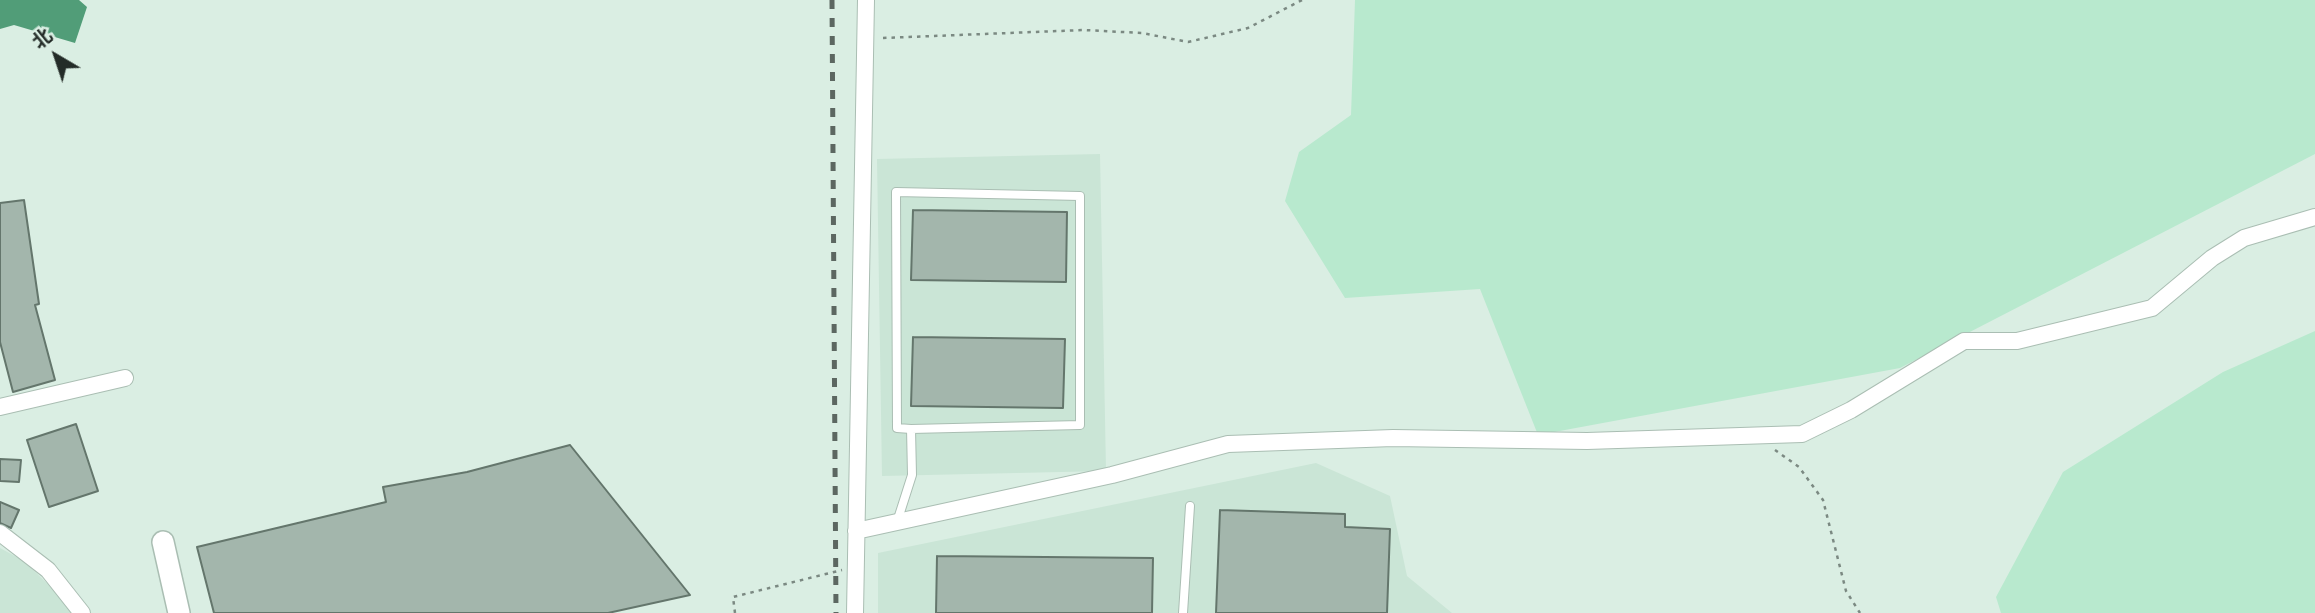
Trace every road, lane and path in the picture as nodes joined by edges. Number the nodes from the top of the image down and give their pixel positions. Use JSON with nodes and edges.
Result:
{"nodes":[{"id":1,"x":866,"y":0,"type":"edge"},
{"id":2,"x":1302,"y":0,"type":"edge"},
{"id":3,"x":865,"y":39,"type":"junction"},
{"id":4,"x":2315,"y":217,"type":"edge"},
{"id":5,"x":125,"y":378,"type":"dead end"},
{"id":6,"x":0,"y":407,"type":"edge"},
{"id":7,"x":911,"y":429,"type":"junction"},
{"id":8,"x":1756,"y":436,"type":"junction"},
{"id":9,"x":1190,"y":506,"type":"dead end"},
{"id":10,"x":897,"y":522,"type":"junction"},
{"id":11,"x":856,"y":531,"type":"junction"},
{"id":12,"x":0,"y":533,"type":"edge"},
{"id":13,"x":163,"y":542,"type":"dead end"},
{"id":14,"x":855,"y":568,"type":"junction"},
{"id":15,"x":82,"y":613,"type":"edge"},
{"id":16,"x":179,"y":613,"type":"edge"},
{"id":17,"x":735,"y":613,"type":"edge"},
{"id":18,"x":855,"y":613,"type":"edge"},
{"id":19,"x":1183,"y":613,"type":"edge"},
{"id":20,"x":1860,"y":613,"type":"edge"}],
"edges":[{"from":1,"to":3,"type":"street"},
{"from":2,"to":3,"type":"path"},
{"from":3,"to":11,"type":"street"},
{"from":4,"to":8,"type":"street"},
{"from":5,"to":6,"type":"street"},
{"from":7,"to":7,"type":"lane"},
{"from":7,"to":10,"type":"lane"},
{"from":8,"to":10,"type":"street"},
{"from":8,"to":20,"type":"path"},
{"from":9,"to":19,"type":"lane"},
{"from":10,"to":11,"type":"street"},
{"from":11,"to":14,"type":"street"},
{"from":12,"to":15,"type":"street"},
{"from":13,"to":16,"type":"street"},
{"from":14,"to":17,"type":"path"},
{"from":14,"to":18,"type":"street"}]}
